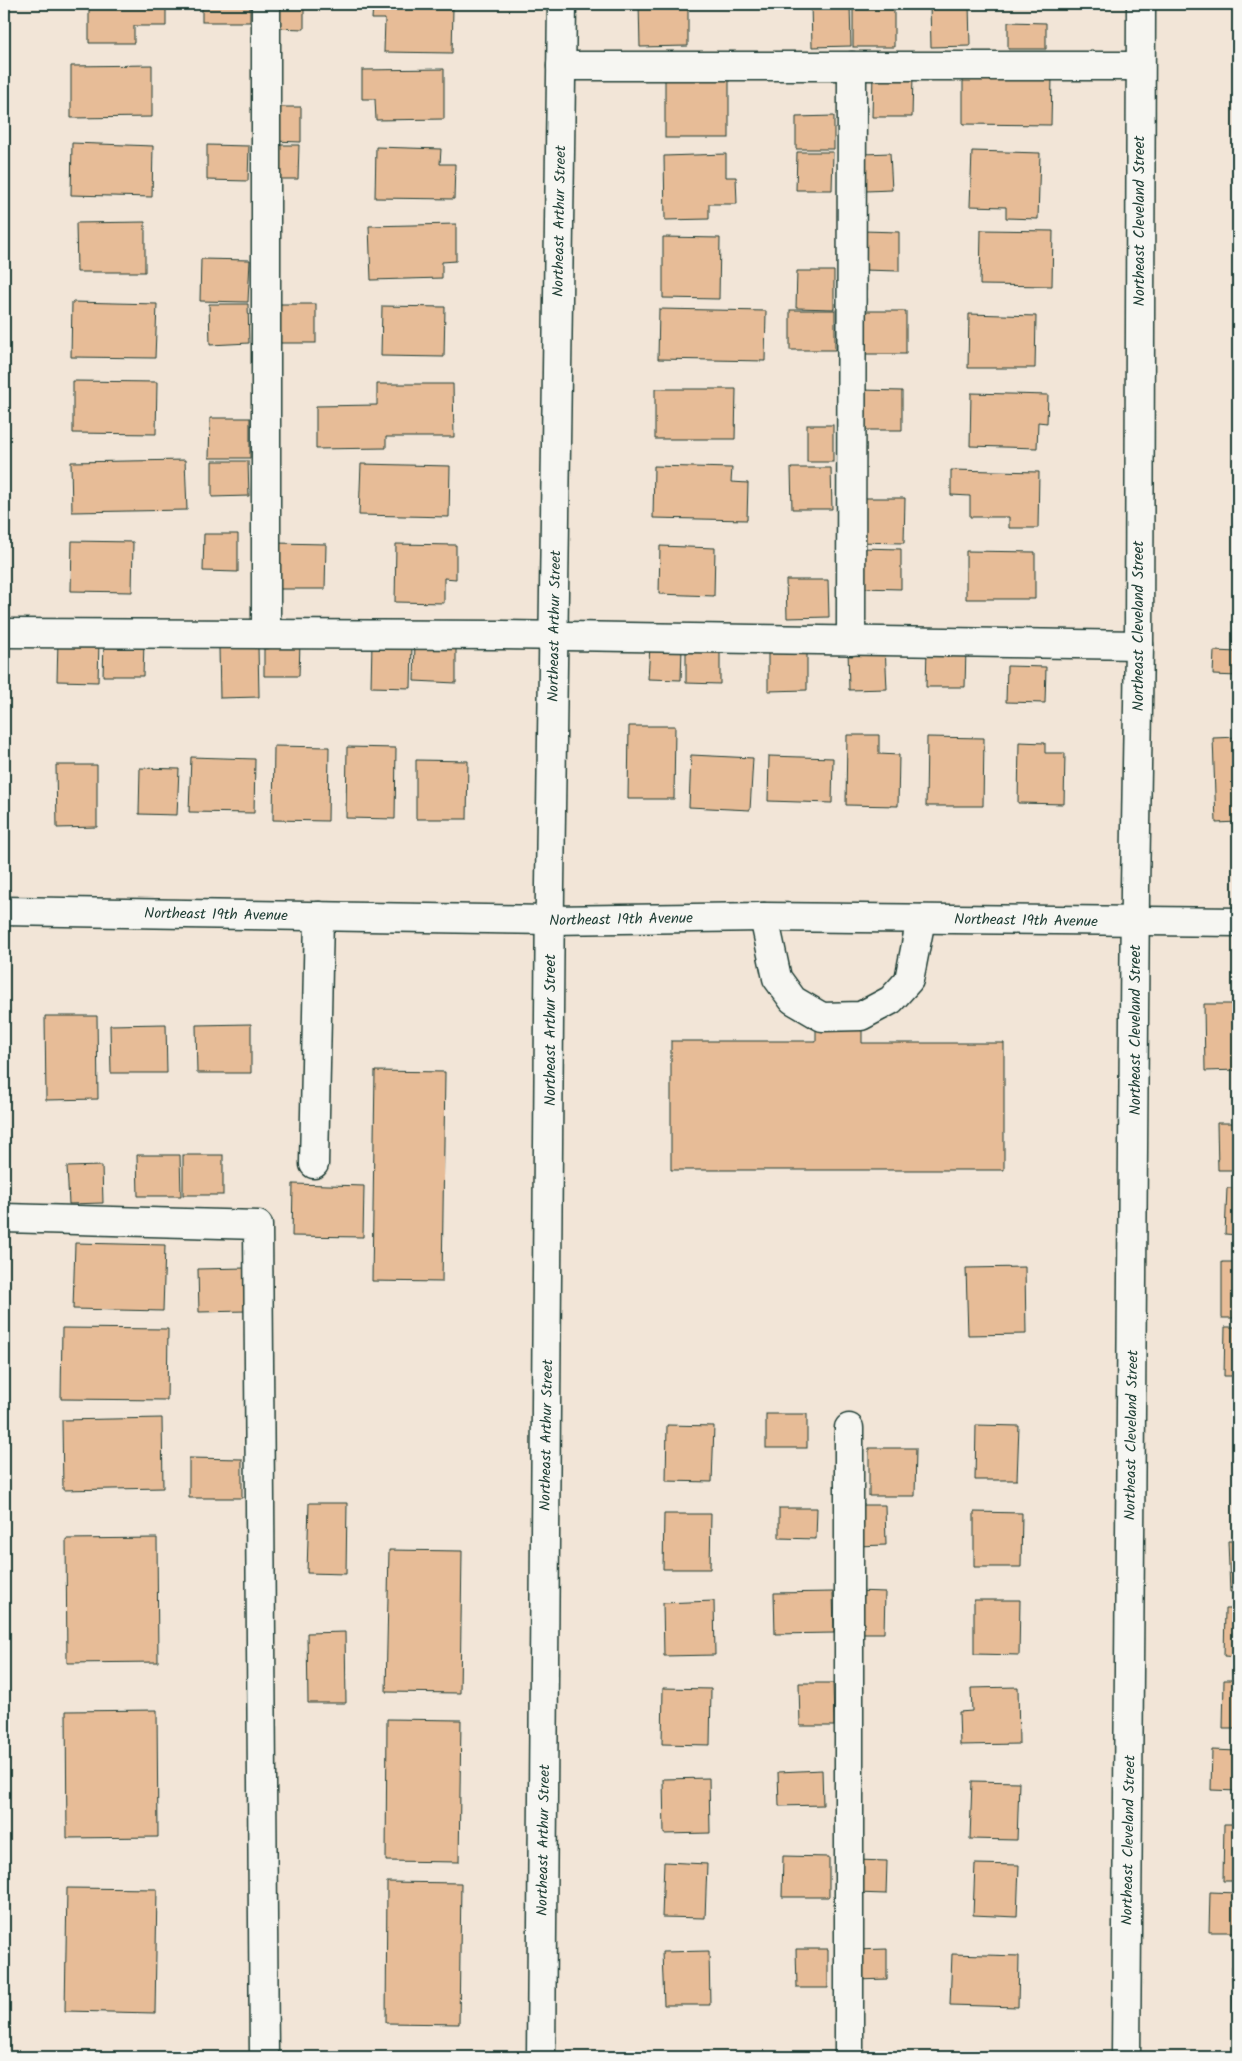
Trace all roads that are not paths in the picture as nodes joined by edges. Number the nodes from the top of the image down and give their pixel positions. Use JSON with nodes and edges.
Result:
{"nodes":[{"id":1,"x":266,"y":4,"type":"edge"},
{"id":2,"x":562,"y":4,"type":"edge"},
{"id":3,"x":1141,"y":4,"type":"edge"},
{"id":4,"x":561,"y":66,"type":"junction"},
{"id":5,"x":852,"y":66,"type":"junction"},
{"id":6,"x":1139,"y":66,"type":"junction"},
{"id":7,"x":4,"y":633,"type":"edge"},
{"id":8,"x":266,"y":634,"type":"junction"},
{"id":9,"x":554,"y":636,"type":"junction"},
{"id":10,"x":851,"y":641,"type":"junction"},
{"id":11,"x":1139,"y":645,"type":"junction"},
{"id":12,"x":4,"y":911,"type":"edge"},
{"id":13,"x":319,"y":916,"type":"junction"},
{"id":14,"x":764,"y":917,"type":"junction"},
{"id":15,"x":921,"y":919,"type":"junction"},
{"id":16,"x":550,"y":920,"type":"junction"},
{"id":17,"x":1135,"y":922,"type":"junction"},
{"id":18,"x":1238,"y":922,"type":"edge"},
{"id":19,"x":314,"y":1164,"type":"dead end"},
{"id":20,"x":4,"y":1218,"type":"edge"},
{"id":21,"x":849,"y":1428,"type":"dead end"},
{"id":22,"x":264,"y":2057,"type":"edge"},
{"id":23,"x":540,"y":2057,"type":"edge"},
{"id":24,"x":849,"y":2057,"type":"edge"},
{"id":25,"x":1126,"y":2057,"type":"edge"}],
"edges":[{"from":1,"to":8,"type":"street"},
{"from":2,"to":4,"type":"street","name":"Northeast Arthur Street"},
{"from":3,"to":6,"type":"street","name":"Northeast Cleveland Street"},
{"from":4,"to":5,"type":"street"},
{"from":4,"to":9,"type":"street","name":"Northeast Arthur Street"},
{"from":5,"to":6,"type":"street"},
{"from":5,"to":10,"type":"street"},
{"from":6,"to":11,"type":"street","name":"Northeast Cleveland Street"},
{"from":7,"to":8,"type":"street"},
{"from":8,"to":9,"type":"street"},
{"from":9,"to":10,"type":"street"},
{"from":9,"to":16,"type":"street","name":"Northeast Arthur Street"},
{"from":10,"to":11,"type":"street"},
{"from":11,"to":17,"type":"street","name":"Northeast Cleveland Street"},
{"from":12,"to":13,"type":"street","name":"Northeast 19th Avenue"},
{"from":13,"to":16,"type":"street","name":"Northeast 19th Avenue"},
{"from":13,"to":19,"type":"street"},
{"from":14,"to":15,"type":"street","name":"Northeast 19th Avenue"},
{"from":14,"to":15,"type":"street"},
{"from":14,"to":16,"type":"street","name":"Northeast 19th Avenue"},
{"from":15,"to":17,"type":"street","name":"Northeast 19th Avenue"},
{"from":16,"to":23,"type":"street","name":"Northeast Arthur Street"},
{"from":17,"to":18,"type":"street","name":"Northeast 19th Avenue"},
{"from":17,"to":25,"type":"street","name":"Northeast Cleveland Street"},
{"from":20,"to":22,"type":"street"},
{"from":21,"to":24,"type":"street"}]}
